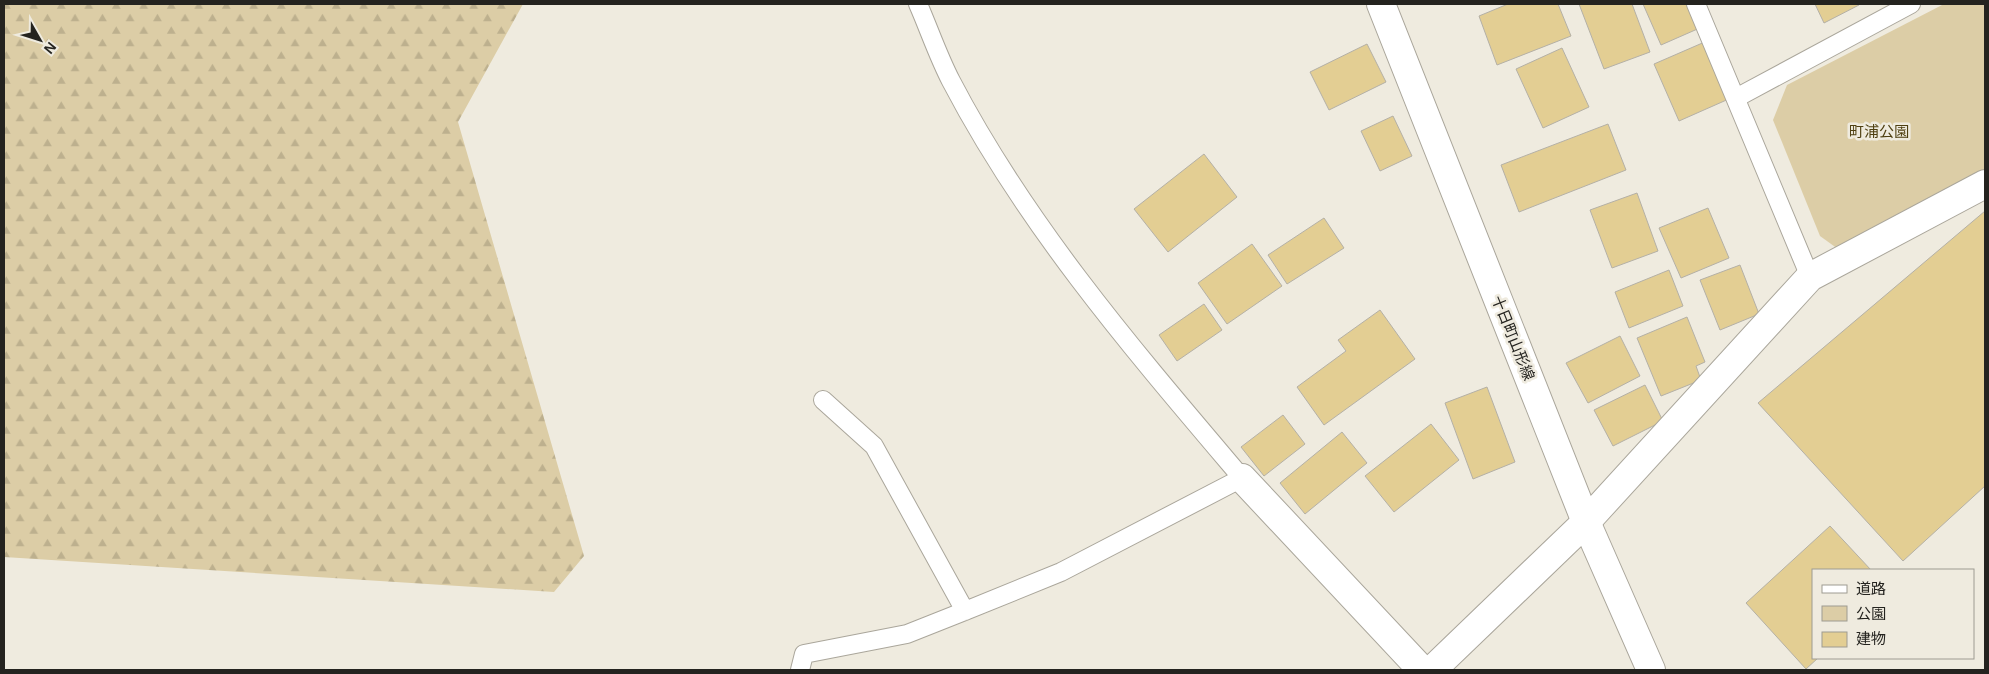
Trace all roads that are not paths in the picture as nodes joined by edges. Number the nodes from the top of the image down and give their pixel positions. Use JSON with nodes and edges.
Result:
{"nodes":[{"id":1,"x":918,"y":4,"type":"edge"},
{"id":2,"x":1380,"y":4,"type":"edge"},
{"id":3,"x":1696,"y":4,"type":"edge"},
{"id":4,"x":1911,"y":4,"type":"edge"},
{"id":5,"x":1736,"y":98,"type":"junction"},
{"id":6,"x":1985,"y":184,"type":"edge"},
{"id":7,"x":1810,"y":277,"type":"junction"},
{"id":8,"x":823,"y":400,"type":"dead end"},
{"id":9,"x":1242,"y":478,"type":"junction"},
{"id":10,"x":1586,"y":522,"type":"junction"},
{"id":11,"x":965,"y":611,"type":"junction"},
{"id":12,"x":800,"y":670,"type":"edge"},
{"id":13,"x":1422,"y":670,"type":"edge"},
{"id":14,"x":1432,"y":670,"type":"edge"},
{"id":15,"x":1651,"y":670,"type":"edge"}],
"edges":[{"from":1,"to":9,"type":"lane"},
{"from":2,"to":10,"type":"street","name":"十日町山形線"},
{"from":3,"to":5,"type":"lane"},
{"from":4,"to":5,"type":"lane"},
{"from":5,"to":7,"type":"lane"},
{"from":6,"to":7,"type":"street"},
{"from":7,"to":10,"type":"street"},
{"from":8,"to":11,"type":"lane"},
{"from":9,"to":11,"type":"lane"},
{"from":9,"to":13,"type":"street"},
{"from":10,"to":14,"type":"street"},
{"from":10,"to":15,"type":"street","name":"十日町山形線"},
{"from":11,"to":12,"type":"lane"}]}
